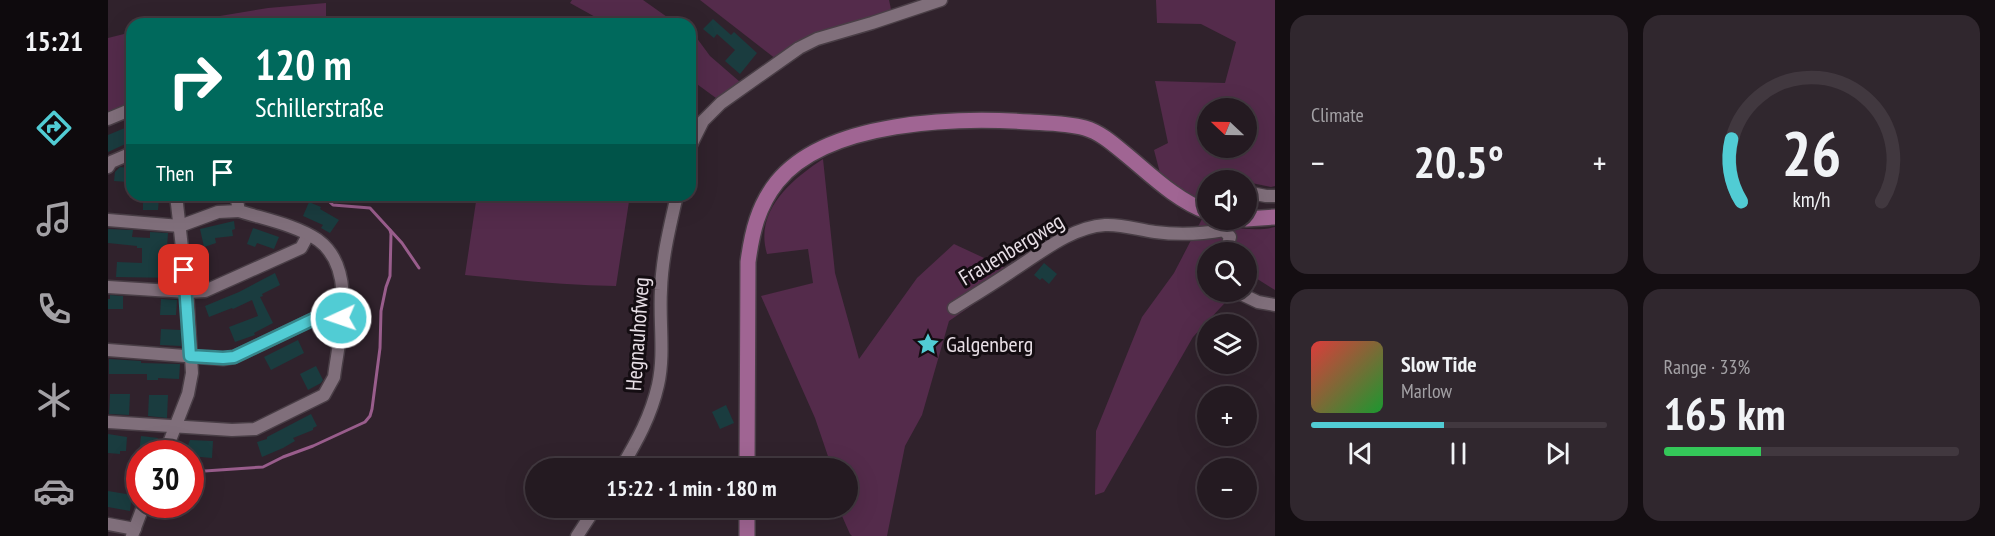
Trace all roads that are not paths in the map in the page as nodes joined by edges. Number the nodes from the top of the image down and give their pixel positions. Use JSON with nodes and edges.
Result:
{"nodes":[{"id":1,"x":941,"y":0,"type":"edge"},
{"id":2,"x":126,"y":112,"type":"edge"},
{"id":3,"x":108,"y":119,"type":"edge"},
{"id":4,"x":696,"y":135,"type":"edge"},
{"id":5,"x":126,"y":156,"type":"edge"},
{"id":6,"x":108,"y":167,"type":"edge"},
{"id":7,"x":1257,"y":194,"type":"edge"},
{"id":8,"x":1275,"y":196,"type":"edge"},
{"id":9,"x":177,"y":201,"type":"edge"},
{"id":10,"x":237,"y":201,"type":"edge"},
{"id":11,"x":675,"y":201,"type":"edge"},
{"id":12,"x":1197,"y":208,"type":"edge"},
{"id":13,"x":239,"y":211,"type":"junction"},
{"id":14,"x":1275,"y":217,"type":"edge"},
{"id":15,"x":1257,"y":218,"type":"edge"},
{"id":16,"x":108,"y":220,"type":"edge"},
{"id":17,"x":180,"y":226,"type":"junction"},
{"id":18,"x":1211,"y":230,"type":"edge"},
{"id":19,"x":308,"y":235,"type":"junction"},
{"id":20,"x":108,"y":287,"type":"edge"},
{"id":21,"x":187,"y":292,"type":"junction"},
{"id":22,"x":1257,"y":302,"type":"edge"},
{"id":23,"x":1275,"y":306,"type":"edge"},
{"id":24,"x":954,"y":308,"type":"dead end"},
{"id":25,"x":341,"y":318,"type":"junction"},
{"id":26,"x":108,"y":350,"type":"edge"},
{"id":27,"x":190,"y":356,"type":"junction"},
{"id":28,"x":108,"y":422,"type":"edge"},
{"id":29,"x":176,"y":426,"type":"junction"},
{"id":30,"x":170,"y":440,"type":"edge"},
{"id":31,"x":627,"y":458,"type":"edge"},
{"id":32,"x":747,"y":458,"type":"edge"},
{"id":33,"x":138,"y":518,"type":"edge"},
{"id":34,"x":589,"y":518,"type":"edge"},
{"id":35,"x":747,"y":518,"type":"edge"},
{"id":36,"x":108,"y":524,"type":"edge"},
{"id":37,"x":133,"y":532,"type":"edge"},
{"id":38,"x":577,"y":536,"type":"edge"},
{"id":39,"x":747,"y":536,"type":"edge"}],
"edges":[{"from":1,"to":4,"type":"street"},
{"from":2,"to":3,"type":"street"},
{"from":5,"to":6,"type":"street"},
{"from":7,"to":8,"type":"street"},
{"from":9,"to":17,"type":"street"},
{"from":10,"to":13,"type":"street"},
{"from":11,"to":31,"type":"street","name":"Hegnauhofweg"},
{"from":12,"to":32,"type":"main road"},
{"from":13,"to":17,"type":"street"},
{"from":13,"to":19,"type":"street"},
{"from":14,"to":15,"type":"main road"},
{"from":16,"to":17,"type":"street"},
{"from":17,"to":21,"type":"street"},
{"from":18,"to":24,"type":"street","name":"Frauenbergweg"},
{"from":19,"to":21,"type":"street"},
{"from":19,"to":25,"type":"street"},
{"from":20,"to":21,"type":"street"},
{"from":21,"to":27,"type":"street"},
{"from":22,"to":23,"type":"street"},
{"from":25,"to":27,"type":"street"},
{"from":25,"to":29,"type":"street"},
{"from":26,"to":27,"type":"street"},
{"from":27,"to":29,"type":"street"},
{"from":28,"to":29,"type":"street"},
{"from":29,"to":30,"type":"street"},
{"from":33,"to":37,"type":"street"},
{"from":34,"to":38,"type":"street"},
{"from":35,"to":39,"type":"main road"},
{"from":36,"to":37,"type":"street"}]}
